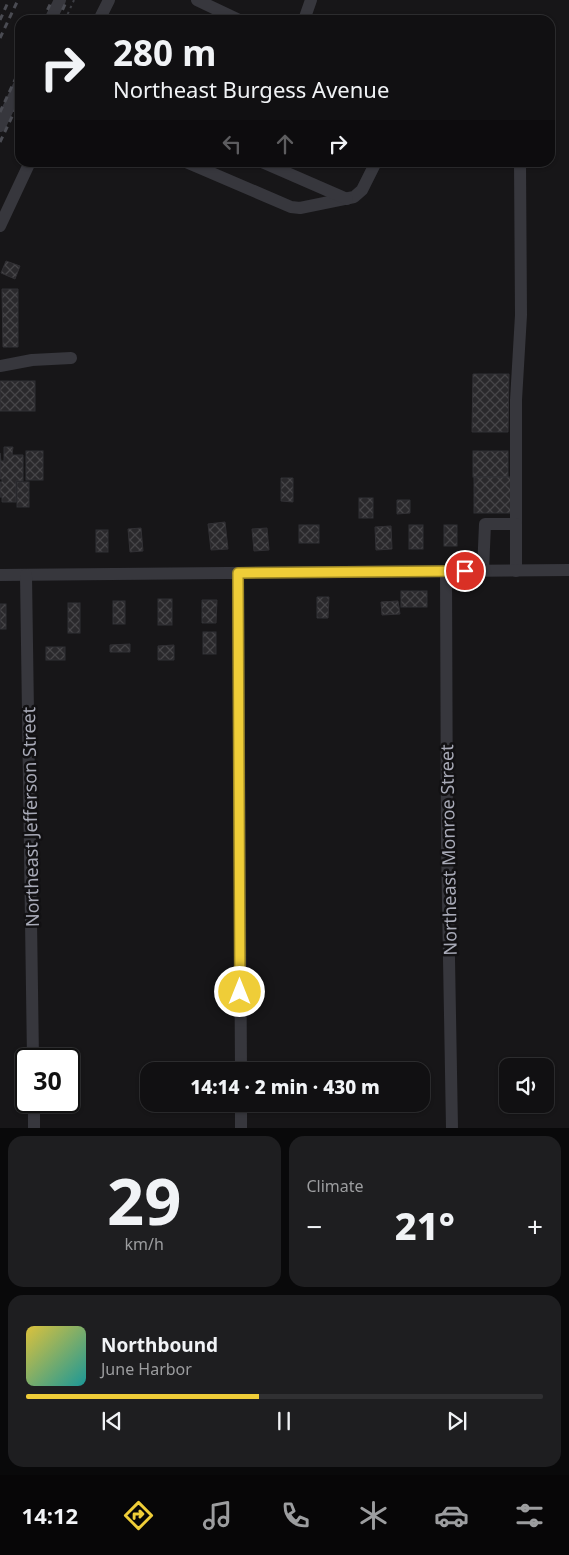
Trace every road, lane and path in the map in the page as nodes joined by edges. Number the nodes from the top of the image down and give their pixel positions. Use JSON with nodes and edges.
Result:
{"nodes":[{"id":1,"x":60,"y":0,"type":"edge"},
{"id":2,"x":74,"y":0,"type":"edge"},
{"id":3,"x":108,"y":0,"type":"edge"},
{"id":4,"x":197,"y":0,"type":"edge"},
{"id":5,"x":311,"y":0,"type":"edge"},
{"id":6,"x":52,"y":15,"type":"edge"},
{"id":7,"x":67,"y":15,"type":"edge"},
{"id":8,"x":101,"y":15,"type":"edge"},
{"id":9,"x":228,"y":15,"type":"edge"},
{"id":10,"x":306,"y":15,"type":"edge"},
{"id":11,"x":15,"y":94,"type":"edge"},
{"id":12,"x":0,"y":126,"type":"edge"},
{"id":13,"x":28,"y":167,"type":"edge"},
{"id":14,"x":198,"y":167,"type":"edge"},
{"id":15,"x":273,"y":167,"type":"edge"},
{"id":16,"x":374,"y":167,"type":"edge"},
{"id":17,"x":520,"y":167,"type":"edge"},
{"id":18,"x":347,"y":199,"type":"junction"},
{"id":19,"x":0,"y":226,"type":"edge"},
{"id":20,"x":71,"y":358,"type":"dead end"},
{"id":21,"x":0,"y":366,"type":"edge"},
{"id":22,"x":516,"y":524,"type":"junction"},
{"id":23,"x":569,"y":570,"type":"edge"},
{"id":24,"x":483,"y":571,"type":"junction"},
{"id":25,"x":516,"y":571,"type":"junction"},
{"id":26,"x":446,"y":572,"type":"junction"},
{"id":27,"x":238,"y":573,"type":"junction"},
{"id":28,"x":0,"y":575,"type":"edge"},
{"id":29,"x":26,"y":575,"type":"junction"},
{"id":30,"x":33,"y":1048,"type":"edge"},
{"id":31,"x":241,"y":1062,"type":"edge"},
{"id":32,"x":241,"y":1112,"type":"edge"},
{"id":33,"x":34,"y":1113,"type":"edge"},
{"id":34,"x":34,"y":1128,"type":"edge"},
{"id":35,"x":241,"y":1128,"type":"edge"},
{"id":36,"x":452,"y":1128,"type":"edge"}],
"edges":[{"from":1,"to":6,"type":"street"},
{"from":2,"to":7,"type":"path"},
{"from":3,"to":8,"type":"street"},
{"from":4,"to":9,"type":"street"},
{"from":5,"to":10,"type":"street"},
{"from":11,"to":12,"type":"street"},
{"from":13,"to":19,"type":"street"},
{"from":14,"to":18,"type":"street"},
{"from":15,"to":18,"type":"street"},
{"from":16,"to":18,"type":"street"},
{"from":17,"to":22,"type":"street"},
{"from":20,"to":21,"type":"street"},
{"from":22,"to":24,"type":"street"},
{"from":22,"to":25,"type":"street"},
{"from":23,"to":25,"type":"street"},
{"from":24,"to":25,"type":"street"},
{"from":24,"to":26,"type":"street"},
{"from":26,"to":27,"type":"street"},
{"from":26,"to":36,"type":"street","name":"Northeast Monroe Street"},
{"from":27,"to":29,"type":"street"},
{"from":27,"to":31,"type":"street"},
{"from":28,"to":29,"type":"street"},
{"from":29,"to":30,"type":"street","name":"Northeast Jefferson Street"},
{"from":32,"to":35,"type":"street"},
{"from":33,"to":34,"type":"street"}]}
